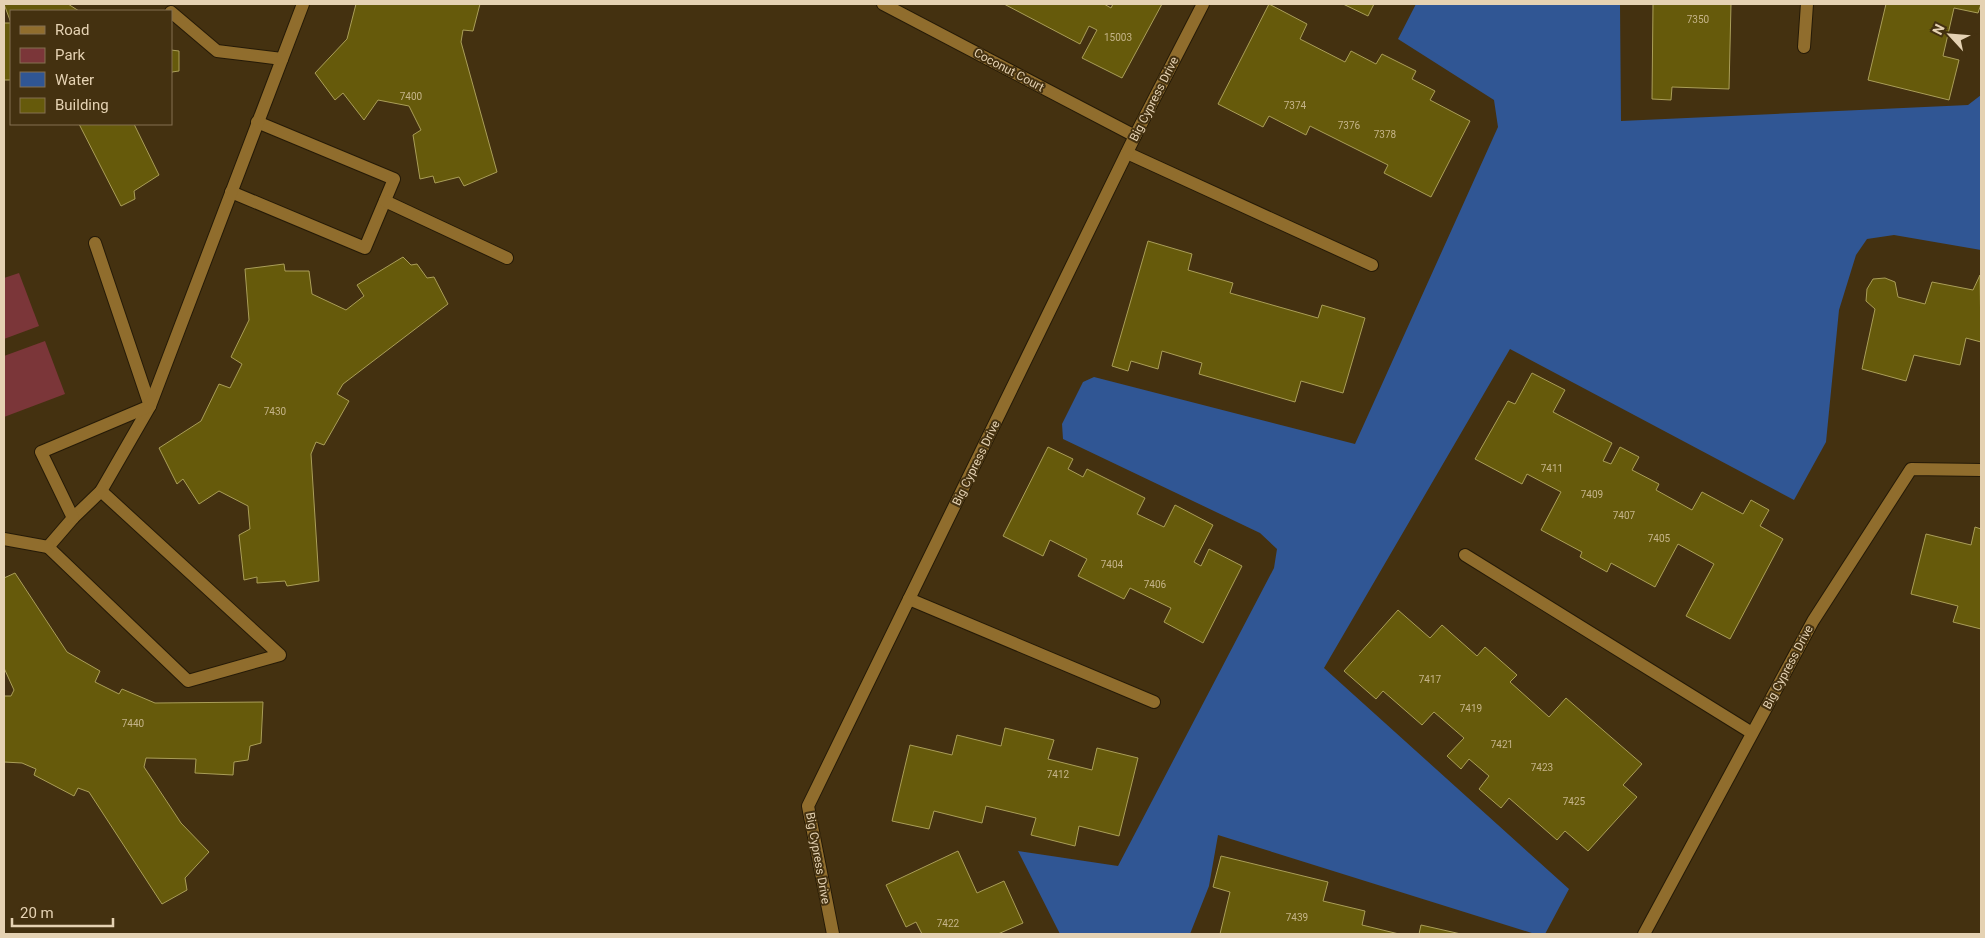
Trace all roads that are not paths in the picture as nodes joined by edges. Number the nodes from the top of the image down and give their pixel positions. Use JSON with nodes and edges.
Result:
{"nodes":[{"id":1,"x":303,"y":4,"type":"edge"},
{"id":2,"x":883,"y":4,"type":"edge"},
{"id":3,"x":1203,"y":4,"type":"edge"},
{"id":4,"x":1807,"y":4,"type":"edge"},
{"id":5,"x":172,"y":12,"type":"edge"},
{"id":6,"x":1804,"y":47,"type":"dead end"},
{"id":7,"x":282,"y":59,"type":"junction"},
{"id":8,"x":257,"y":122,"type":"junction"},
{"id":9,"x":1135,"y":136,"type":"junction"},
{"id":10,"x":1126,"y":153,"type":"junction"},
{"id":11,"x":231,"y":192,"type":"junction"},
{"id":12,"x":385,"y":201,"type":"junction"},
{"id":13,"x":95,"y":243,"type":"dead end"},
{"id":14,"x":506,"y":258,"type":"dead end"},
{"id":15,"x":1372,"y":265,"type":"dead end"},
{"id":16,"x":150,"y":406,"type":"junction"},
{"id":17,"x":1981,"y":470,"type":"edge"},
{"id":18,"x":101,"y":491,"type":"junction"},
{"id":19,"x":73,"y":518,"type":"junction"},
{"id":20,"x":4,"y":539,"type":"edge"},
{"id":21,"x":48,"y":547,"type":"junction"},
{"id":22,"x":1465,"y":555,"type":"dead end"},
{"id":23,"x":909,"y":600,"type":"junction"},
{"id":24,"x":1154,"y":702,"type":"dead end"},
{"id":25,"x":1752,"y":734,"type":"junction"},
{"id":26,"x":833,"y":934,"type":"edge"},
{"id":27,"x":1644,"y":934,"type":"edge"}],
"edges":[{"from":1,"to":7,"type":"street"},
{"from":2,"to":9,"type":"street","name":"Coconut Court"},
{"from":3,"to":9,"type":"street","name":"Big Cypress Drive"},
{"from":4,"to":6,"type":"street"},
{"from":5,"to":7,"type":"street"},
{"from":7,"to":8,"type":"street"},
{"from":8,"to":11,"type":"street"},
{"from":8,"to":12,"type":"street"},
{"from":9,"to":10,"type":"street","name":"Big Cypress Drive"},
{"from":10,"to":15,"type":"street"},
{"from":10,"to":23,"type":"street","name":"Big Cypress Drive"},
{"from":11,"to":12,"type":"street"},
{"from":11,"to":16,"type":"street"},
{"from":12,"to":14,"type":"street"},
{"from":13,"to":16,"type":"street"},
{"from":16,"to":18,"type":"street"},
{"from":16,"to":19,"type":"street"},
{"from":17,"to":25,"type":"street","name":"Big Cypress Drive"},
{"from":18,"to":19,"type":"street"},
{"from":18,"to":21,"type":"street"},
{"from":19,"to":21,"type":"street"},
{"from":20,"to":21,"type":"street"},
{"from":22,"to":25,"type":"street"},
{"from":23,"to":24,"type":"street"},
{"from":23,"to":26,"type":"street","name":"Big Cypress Drive"},
{"from":25,"to":27,"type":"street","name":"Big Cypress Drive"}]}
